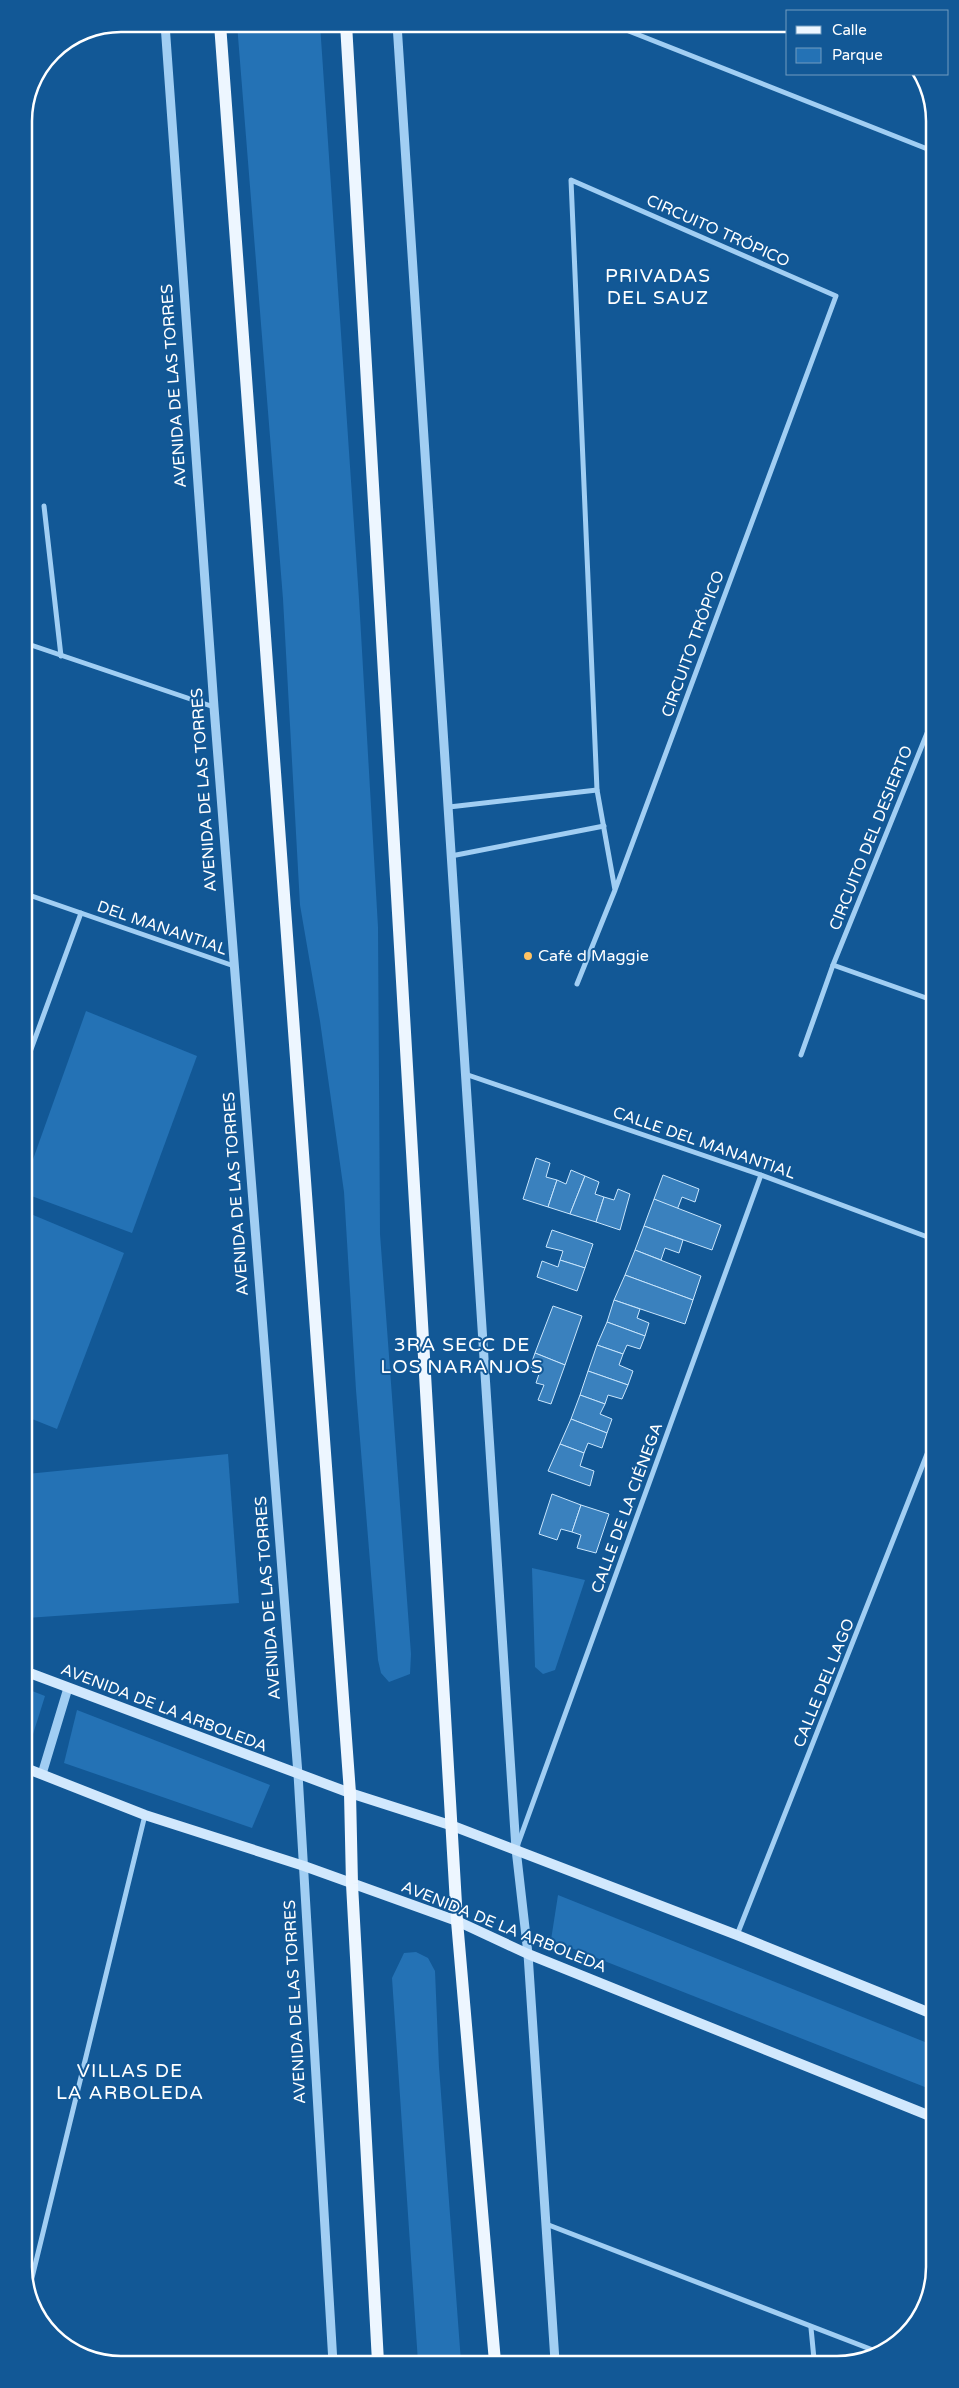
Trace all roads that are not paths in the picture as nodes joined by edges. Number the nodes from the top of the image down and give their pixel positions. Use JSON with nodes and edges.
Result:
{"nodes":[{"id":1,"x":166,"y":32,"type":"edge"},
{"id":2,"x":221,"y":32,"type":"edge"},
{"id":3,"x":346,"y":32,"type":"edge"},
{"id":4,"x":399,"y":32,"type":"edge"},
{"id":5,"x":633,"y":33,"type":"edge"},
{"id":6,"x":926,"y":148,"type":"edge"},
{"id":7,"x":44,"y":506,"type":"dead end"},
{"id":8,"x":33,"y":647,"type":"edge"},
{"id":9,"x":61,"y":656,"type":"junction"},
{"id":10,"x":214,"y":707,"type":"junction"},
{"id":11,"x":926,"y":736,"type":"edge"},
{"id":12,"x":597,"y":790,"type":"junction"},
{"id":13,"x":450,"y":807,"type":"junction"},
{"id":14,"x":604,"y":826,"type":"junction"},
{"id":15,"x":451,"y":856,"type":"junction"},
{"id":16,"x":615,"y":890,"type":"junction"},
{"id":17,"x":33,"y":896,"type":"edge"},
{"id":18,"x":82,"y":913,"type":"junction"},
{"id":19,"x":833,"y":965,"type":"junction"},
{"id":20,"x":234,"y":966,"type":"junction"},
{"id":21,"x":577,"y":984,"type":"dead end"},
{"id":22,"x":926,"y":998,"type":"edge"},
{"id":23,"x":33,"y":1045,"type":"edge"},
{"id":24,"x":801,"y":1055,"type":"dead end"},
{"id":25,"x":465,"y":1074,"type":"junction"},
{"id":26,"x":761,"y":1175,"type":"junction"},
{"id":27,"x":926,"y":1236,"type":"edge"},
{"id":28,"x":926,"y":1457,"type":"edge"},
{"id":29,"x":32,"y":1674,"type":"edge"},
{"id":30,"x":68,"y":1688,"type":"junction"},
{"id":31,"x":32,"y":1771,"type":"edge"},
{"id":32,"x":42,"y":1774,"type":"junction"},
{"id":33,"x":298,"y":1774,"type":"junction"},
{"id":34,"x":350,"y":1793,"type":"junction"},
{"id":35,"x":146,"y":1815,"type":"junction"},
{"id":36,"x":453,"y":1826,"type":"junction"},
{"id":37,"x":516,"y":1849,"type":"junction"},
{"id":38,"x":304,"y":1866,"type":"junction"},
{"id":39,"x":352,"y":1884,"type":"junction"},
{"id":40,"x":457,"y":1921,"type":"junction"},
{"id":41,"x":737,"y":1936,"type":"junction"},
{"id":42,"x":528,"y":1954,"type":"junction"},
{"id":43,"x":926,"y":2011,"type":"edge"},
{"id":44,"x":926,"y":2114,"type":"edge"},
{"id":45,"x":545,"y":2224,"type":"junction"},
{"id":46,"x":33,"y":2275,"type":"edge"},
{"id":47,"x":811,"y":2328,"type":"junction"},
{"id":48,"x":870,"y":2349,"type":"edge"},
{"id":49,"x":333,"y":2355,"type":"edge"},
{"id":50,"x":378,"y":2355,"type":"edge"},
{"id":51,"x":494,"y":2356,"type":"edge"},
{"id":52,"x":555,"y":2356,"type":"edge"},
{"id":53,"x":814,"y":2356,"type":"edge"}],
"edges":[{"from":1,"to":10,"type":"street","name":"AVENIDA DE LAS TORRES"},
{"from":2,"to":34,"type":"main road"},
{"from":3,"to":36,"type":"main road"},
{"from":4,"to":13,"type":"street"},
{"from":5,"to":6,"type":"street"},
{"from":7,"to":9,"type":"street"},
{"from":8,"to":9,"type":"street"},
{"from":9,"to":10,"type":"street"},
{"from":10,"to":20,"type":"street","name":"AVENIDA DE LAS TORRES"},
{"from":11,"to":19,"type":"street","name":"CIRCUITO DEL DESIERTO"},
{"from":12,"to":13,"type":"street"},
{"from":12,"to":14,"type":"street","name":"CIRCUITO TRÓPICO"},
{"from":12,"to":16,"type":"street","name":"CIRCUITO TRÓPICO"},
{"from":13,"to":15,"type":"street"},
{"from":14,"to":15,"type":"street"},
{"from":14,"to":16,"type":"street","name":"CIRCUITO TRÓPICO"},
{"from":15,"to":25,"type":"street"},
{"from":16,"to":21,"type":"street","name":"CIRCUITO TRÓPICO"},
{"from":17,"to":18,"type":"street","name":"DEL MANANTIAL"},
{"from":18,"to":20,"type":"street","name":"DEL MANANTIAL"},
{"from":18,"to":23,"type":"street"},
{"from":19,"to":22,"type":"street"},
{"from":19,"to":24,"type":"street","name":"CIRCUITO DEL DESIERTO"},
{"from":20,"to":33,"type":"street","name":"AVENIDA DE LAS TORRES"},
{"from":25,"to":26,"type":"street","name":"CALLE DEL MANANTIAL"},
{"from":25,"to":37,"type":"street"},
{"from":26,"to":27,"type":"street","name":"CALLE DEL MANANTIAL"},
{"from":26,"to":37,"type":"street","name":"CALLE DE LA CIÉNEGA"},
{"from":28,"to":41,"type":"street","name":"CALLE DEL LAGO"},
{"from":29,"to":30,"type":"main road","name":"AVENIDA DE LA ARBOLEDA"},
{"from":30,"to":32,"type":"street"},
{"from":30,"to":33,"type":"main road","name":"AVENIDA DE LA ARBOLEDA"},
{"from":31,"to":32,"type":"main road","name":"AVENIDA DE LA ARBOLEDA"},
{"from":32,"to":35,"type":"main road","name":"AVENIDA DE LA ARBOLEDA"},
{"from":33,"to":34,"type":"main road","name":"AVENIDA DE LA ARBOLEDA"},
{"from":33,"to":38,"type":"street","name":"AVENIDA DE LAS TORRES"},
{"from":34,"to":36,"type":"main road","name":"AVENIDA DE LA ARBOLEDA"},
{"from":34,"to":39,"type":"main road"},
{"from":35,"to":38,"type":"main road","name":"AVENIDA DE LA ARBOLEDA"},
{"from":35,"to":46,"type":"street"},
{"from":36,"to":37,"type":"main road","name":"AVENIDA DE LA ARBOLEDA"},
{"from":36,"to":40,"type":"main road"},
{"from":37,"to":41,"type":"main road","name":"AVENIDA DE LA ARBOLEDA"},
{"from":37,"to":42,"type":"street"},
{"from":38,"to":39,"type":"main road","name":"AVENIDA DE LA ARBOLEDA"},
{"from":38,"to":49,"type":"street","name":"AVENIDA DE LAS TORRES"},
{"from":39,"to":40,"type":"main road","name":"AVENIDA DE LA ARBOLEDA"},
{"from":39,"to":50,"type":"main road"},
{"from":40,"to":42,"type":"main road","name":"AVENIDA DE LA ARBOLEDA"},
{"from":40,"to":51,"type":"main road"},
{"from":41,"to":43,"type":"main road","name":"AVENIDA DE LA ARBOLEDA"},
{"from":42,"to":44,"type":"main road","name":"AVENIDA DE LA ARBOLEDA"},
{"from":42,"to":45,"type":"street"},
{"from":45,"to":47,"type":"street"},
{"from":45,"to":52,"type":"street"},
{"from":47,"to":48,"type":"street"},
{"from":47,"to":53,"type":"street"}]}
